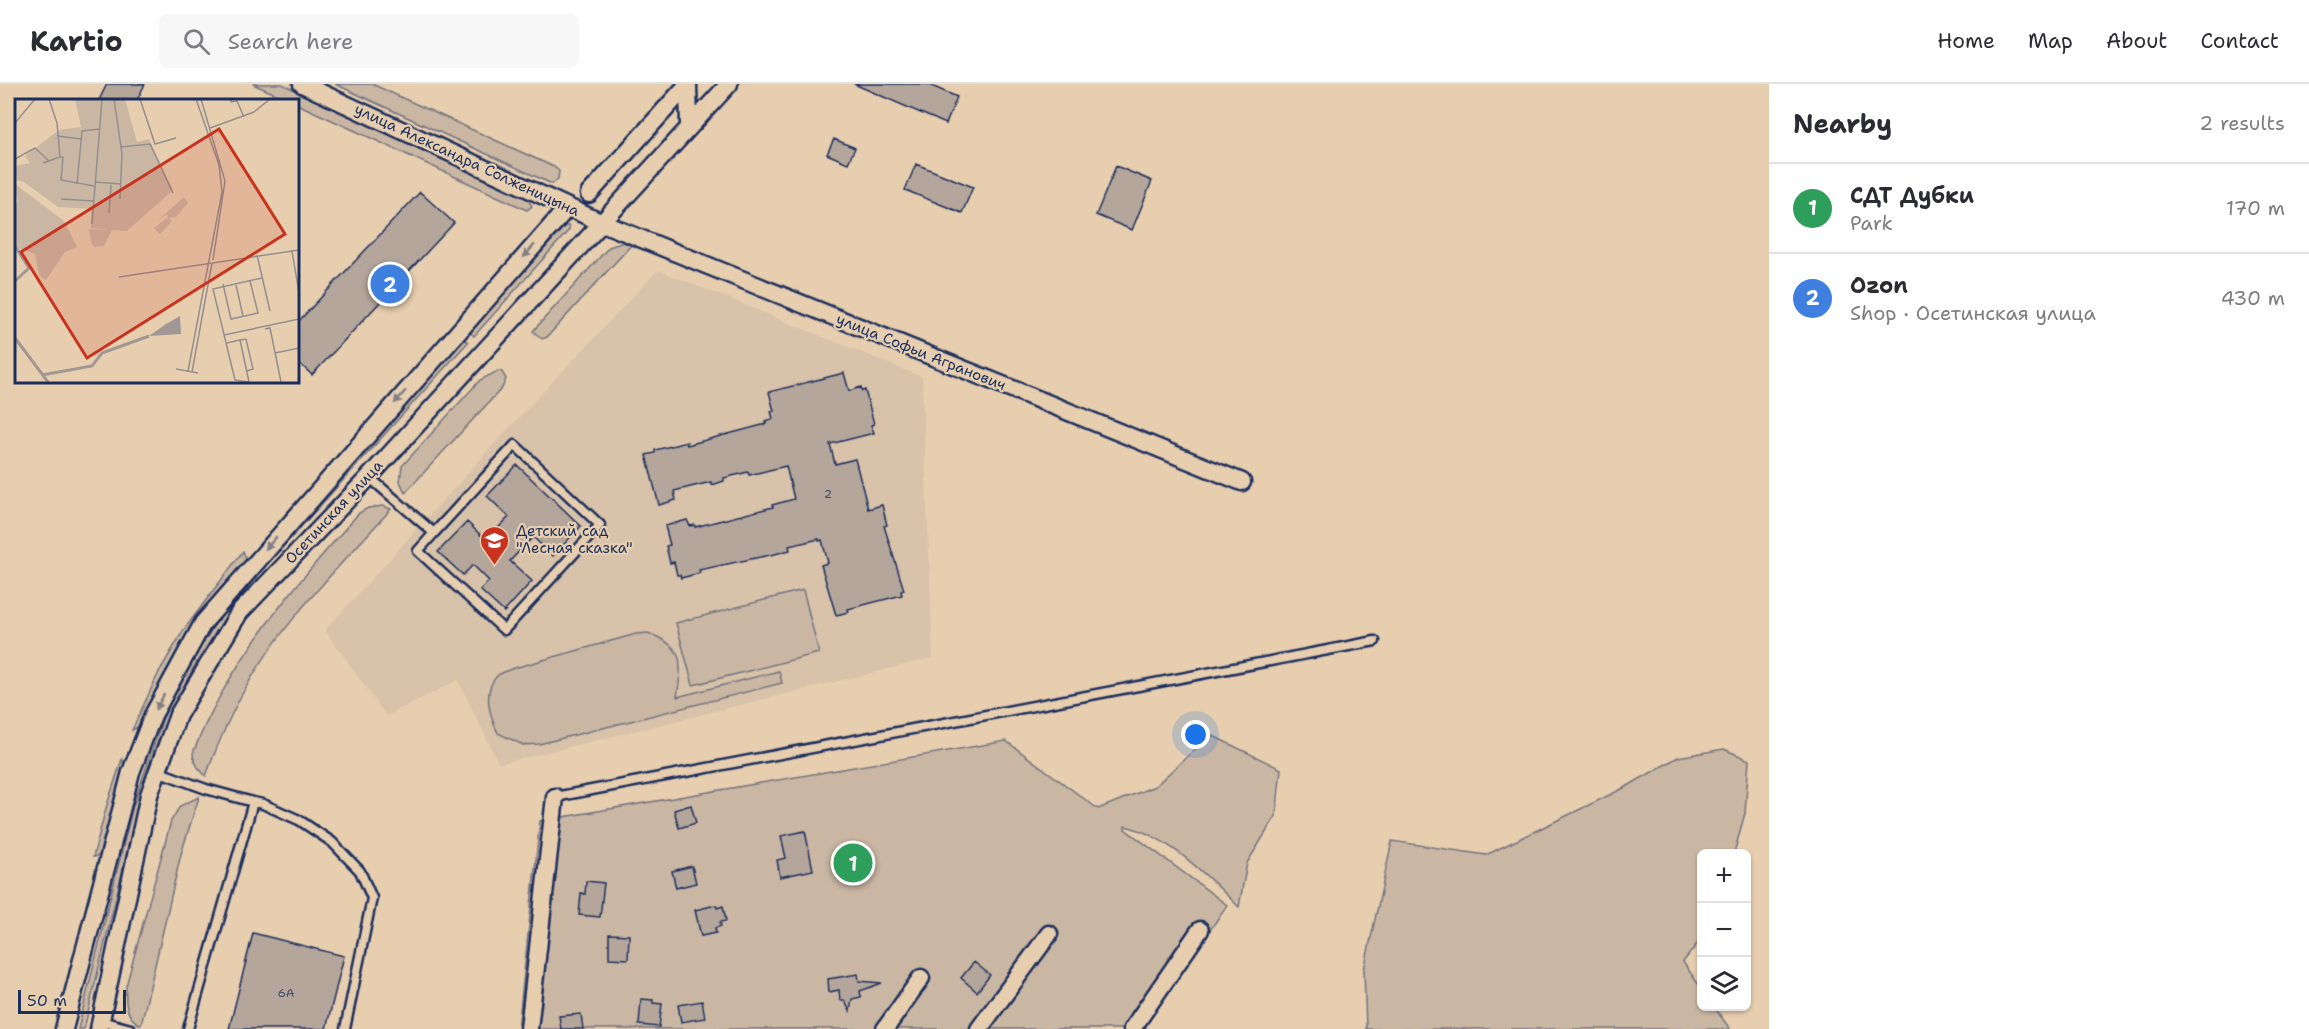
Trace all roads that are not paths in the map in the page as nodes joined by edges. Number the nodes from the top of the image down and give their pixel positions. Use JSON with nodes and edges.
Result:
{"nodes":[{"id":1,"x":302,"y":84,"type":"edge"},
{"id":2,"x":688,"y":84,"type":"edge"},
{"id":3,"x":729,"y":84,"type":"edge"},
{"id":4,"x":689,"y":126,"type":"junction"},
{"id":5,"x":589,"y":194,"type":"dead end"},
{"id":6,"x":568,"y":207,"type":"junction"},
{"id":7,"x":600,"y":222,"type":"junction"},
{"id":8,"x":369,"y":477,"type":"junction"},
{"id":9,"x":1242,"y":482,"type":"dead end"},
{"id":10,"x":434,"y":533,"type":"junction"},
{"id":11,"x":1375,"y":641,"type":"dead end"},
{"id":12,"x":158,"y":771,"type":"junction"},
{"id":13,"x":555,"y":796,"type":"joint"},
{"id":14,"x":253,"y":802,"type":"junction"},
{"id":15,"x":1200,"y":930,"type":"dead end"},
{"id":16,"x":1048,"y":934,"type":"dead end"},
{"id":17,"x":921,"y":978,"type":"dead end"},
{"id":18,"x":100,"y":1025,"type":"edge"},
{"id":19,"x":64,"y":1029,"type":"edge"},
{"id":20,"x":131,"y":1029,"type":"edge"},
{"id":21,"x":188,"y":1029,"type":"edge"},
{"id":22,"x":345,"y":1029,"type":"edge"},
{"id":23,"x":529,"y":1029,"type":"edge"},
{"id":24,"x":885,"y":1029,"type":"edge"},
{"id":25,"x":979,"y":1029,"type":"edge"},
{"id":26,"x":1132,"y":1029,"type":"edge"}],
"edges":[{"from":1,"to":6,"type":"street","name":"улица Александра Солженицына"},
{"from":2,"to":4,"type":"street"},
{"from":2,"to":5,"type":"street"},
{"from":3,"to":4,"type":"street","name":"Осетинская улица"},
{"from":4,"to":7,"type":"street","name":"Осетинская улица"},
{"from":6,"to":7,"type":"street","name":"улица Александра Солженицына"},
{"from":6,"to":19,"type":"street","name":"Осетинская улица","one_way":true},
{"from":7,"to":8,"type":"street","name":"Осетинская улица"},
{"from":7,"to":9,"type":"street","name":"улица Софьи Агранович"},
{"from":8,"to":10,"type":"lane"},
{"from":8,"to":12,"type":"street","name":"Осетинская улица"},
{"from":10,"to":10,"type":"lane"},
{"from":11,"to":13,"type":"lane"},
{"from":12,"to":14,"type":"lane"},
{"from":12,"to":18,"type":"street","name":"Осетинская улица"},
{"from":13,"to":23,"type":"street"},
{"from":14,"to":21,"type":"lane"},
{"from":14,"to":22,"type":"lane"},
{"from":15,"to":26,"type":"street"},
{"from":16,"to":25,"type":"street"},
{"from":17,"to":24,"type":"street"},
{"from":18,"to":20,"type":"lane"}]}
